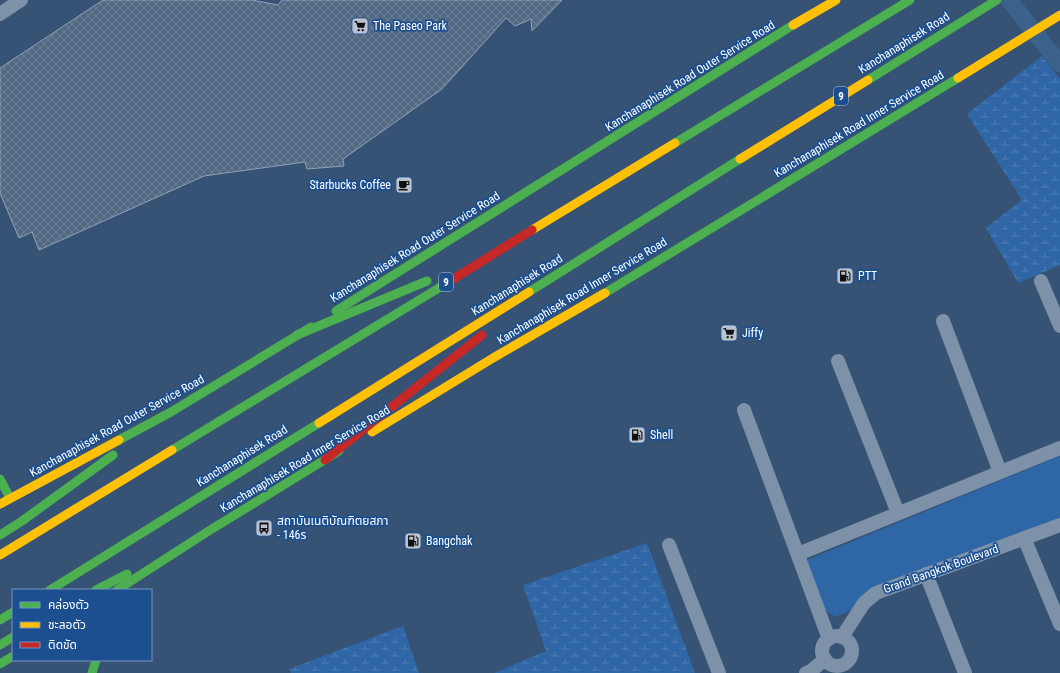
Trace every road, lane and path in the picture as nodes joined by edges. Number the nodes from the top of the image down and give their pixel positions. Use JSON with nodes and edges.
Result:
{"nodes":[{"id":1,"x":21,"y":0,"type":"edge"},
{"id":2,"x":836,"y":0,"type":"edge"},
{"id":3,"x":910,"y":0,"type":"edge"},
{"id":4,"x":997,"y":0,"type":"edge"},
{"id":5,"x":0,"y":14,"type":"edge"},
{"id":6,"x":1060,"y":15,"type":"edge"},
{"id":7,"x":492,"y":254,"type":"junction"},
{"id":8,"x":565,"y":270,"type":"junction"},
{"id":9,"x":1041,"y":281,"type":"dead end"},
{"id":10,"x":503,"y":318,"type":"dead end"},
{"id":11,"x":943,"y":321,"type":"dead end"},
{"id":12,"x":1060,"y":326,"type":"edge"},
{"id":13,"x":491,"y":328,"type":"dead end"},
{"id":14,"x":297,"y":335,"type":"junction"},
{"id":15,"x":838,"y":361,"type":"dead end"},
{"id":16,"x":744,"y":410,"type":"dead end"},
{"id":17,"x":171,"y":412,"type":"junction"},
{"id":18,"x":1060,"y":448,"type":"edge"},
{"id":19,"x":325,"y":460,"type":"junction"},
{"id":20,"x":1000,"y":472,"type":"junction"},
{"id":21,"x":0,"y":479,"type":"edge"},
{"id":22,"x":10,"y":498,"type":"junction"},
{"id":23,"x":0,"y":504,"type":"edge"},
{"id":24,"x":898,"y":514,"type":"junction"},
{"id":25,"x":1060,"y":525,"type":"edge"},
{"id":26,"x":207,"y":532,"type":"junction"},
{"id":27,"x":0,"y":535,"type":"edge"},
{"id":28,"x":1024,"y":538,"type":"junction"},
{"id":29,"x":669,"y":545,"type":"dead end"},
{"id":30,"x":798,"y":554,"type":"junction"},
{"id":31,"x":0,"y":555,"type":"edge"},
{"id":32,"x":926,"y":574,"type":"junction"},
{"id":33,"x":52,"y":589,"type":"edge"},
{"id":34,"x":98,"y":589,"type":"edge"},
{"id":35,"x":119,"y":589,"type":"edge"},
{"id":36,"x":12,"y":613,"type":"edge"},
{"id":37,"x":0,"y":620,"type":"edge"},
{"id":38,"x":1060,"y":624,"type":"edge"},
{"id":39,"x":12,"y":638,"type":"edge"},
{"id":40,"x":835,"y":638,"type":"junction"},
{"id":41,"x":0,"y":645,"type":"edge"},
{"id":42,"x":12,"y":657,"type":"edge"},
{"id":43,"x":825,"y":659,"type":"junction"},
{"id":44,"x":96,"y":661,"type":"edge"},
{"id":45,"x":0,"y":664,"type":"edge"},
{"id":46,"x":842,"y":669,"type":"edge"},
{"id":47,"x":92,"y":673,"type":"edge"},
{"id":48,"x":719,"y":673,"type":"edge"},
{"id":49,"x":806,"y":673,"type":"edge"},
{"id":50,"x":965,"y":673,"type":"edge"}],
"edges":[{"from":1,"to":5,"type":"street"},
{"from":2,"to":14,"type":"main road","name":"Kanchanaphisek Road Outer Service Road"},
{"from":3,"to":7,"type":"main road","number":"9"},
{"from":4,"to":8,"type":"main road","name":"Kanchanaphisek Road","number":"9"},
{"from":6,"to":19,"type":"main road","name":"Kanchanaphisek Road Inner Service Road"},
{"from":7,"to":14,"type":"main road"},
{"from":7,"to":31,"type":"main road","number":"9"},
{"from":8,"to":10,"type":"main road"},
{"from":8,"to":33,"type":"main road","name":"Kanchanaphisek Road","number":"9"},
{"from":9,"to":12,"type":"street"},
{"from":11,"to":20,"type":"street"},
{"from":13,"to":19,"type":"main road"},
{"from":14,"to":17,"type":"main road","name":"Kanchanaphisek Road Outer Service Road"},
{"from":15,"to":24,"type":"street"},
{"from":16,"to":30,"type":"street"},
{"from":17,"to":22,"type":"main road","name":"Kanchanaphisek Road Outer Service Road"},
{"from":17,"to":27,"type":"main road"},
{"from":18,"to":20,"type":"street"},
{"from":19,"to":26,"type":"main road","name":"Kanchanaphisek Road Inner Service Road"},
{"from":20,"to":24,"type":"street"},
{"from":21,"to":22,"type":"main road"},
{"from":22,"to":23,"type":"main road","name":"Kanchanaphisek Road Outer Service Road"},
{"from":24,"to":30,"type":"street"},
{"from":25,"to":28,"type":"street","name":"Grand Bangkok Boulevard"},
{"from":26,"to":34,"type":"main road"},
{"from":26,"to":35,"type":"main road","name":"Kanchanaphisek Road Inner Service Road"},
{"from":28,"to":32,"type":"street","name":"Grand Bangkok Boulevard"},
{"from":28,"to":38,"type":"street"},
{"from":29,"to":48,"type":"street"},
{"from":30,"to":40,"type":"street"},
{"from":32,"to":40,"type":"street","name":"Grand Bangkok Boulevard"},
{"from":32,"to":50,"type":"street"},
{"from":36,"to":37,"type":"main road"},
{"from":39,"to":41,"type":"main road"},
{"from":40,"to":43,"type":"street"},
{"from":40,"to":46,"type":"street"},
{"from":42,"to":45,"type":"main road"},
{"from":43,"to":46,"type":"street"},
{"from":43,"to":49,"type":"street"},
{"from":44,"to":47,"type":"main road"}]}
